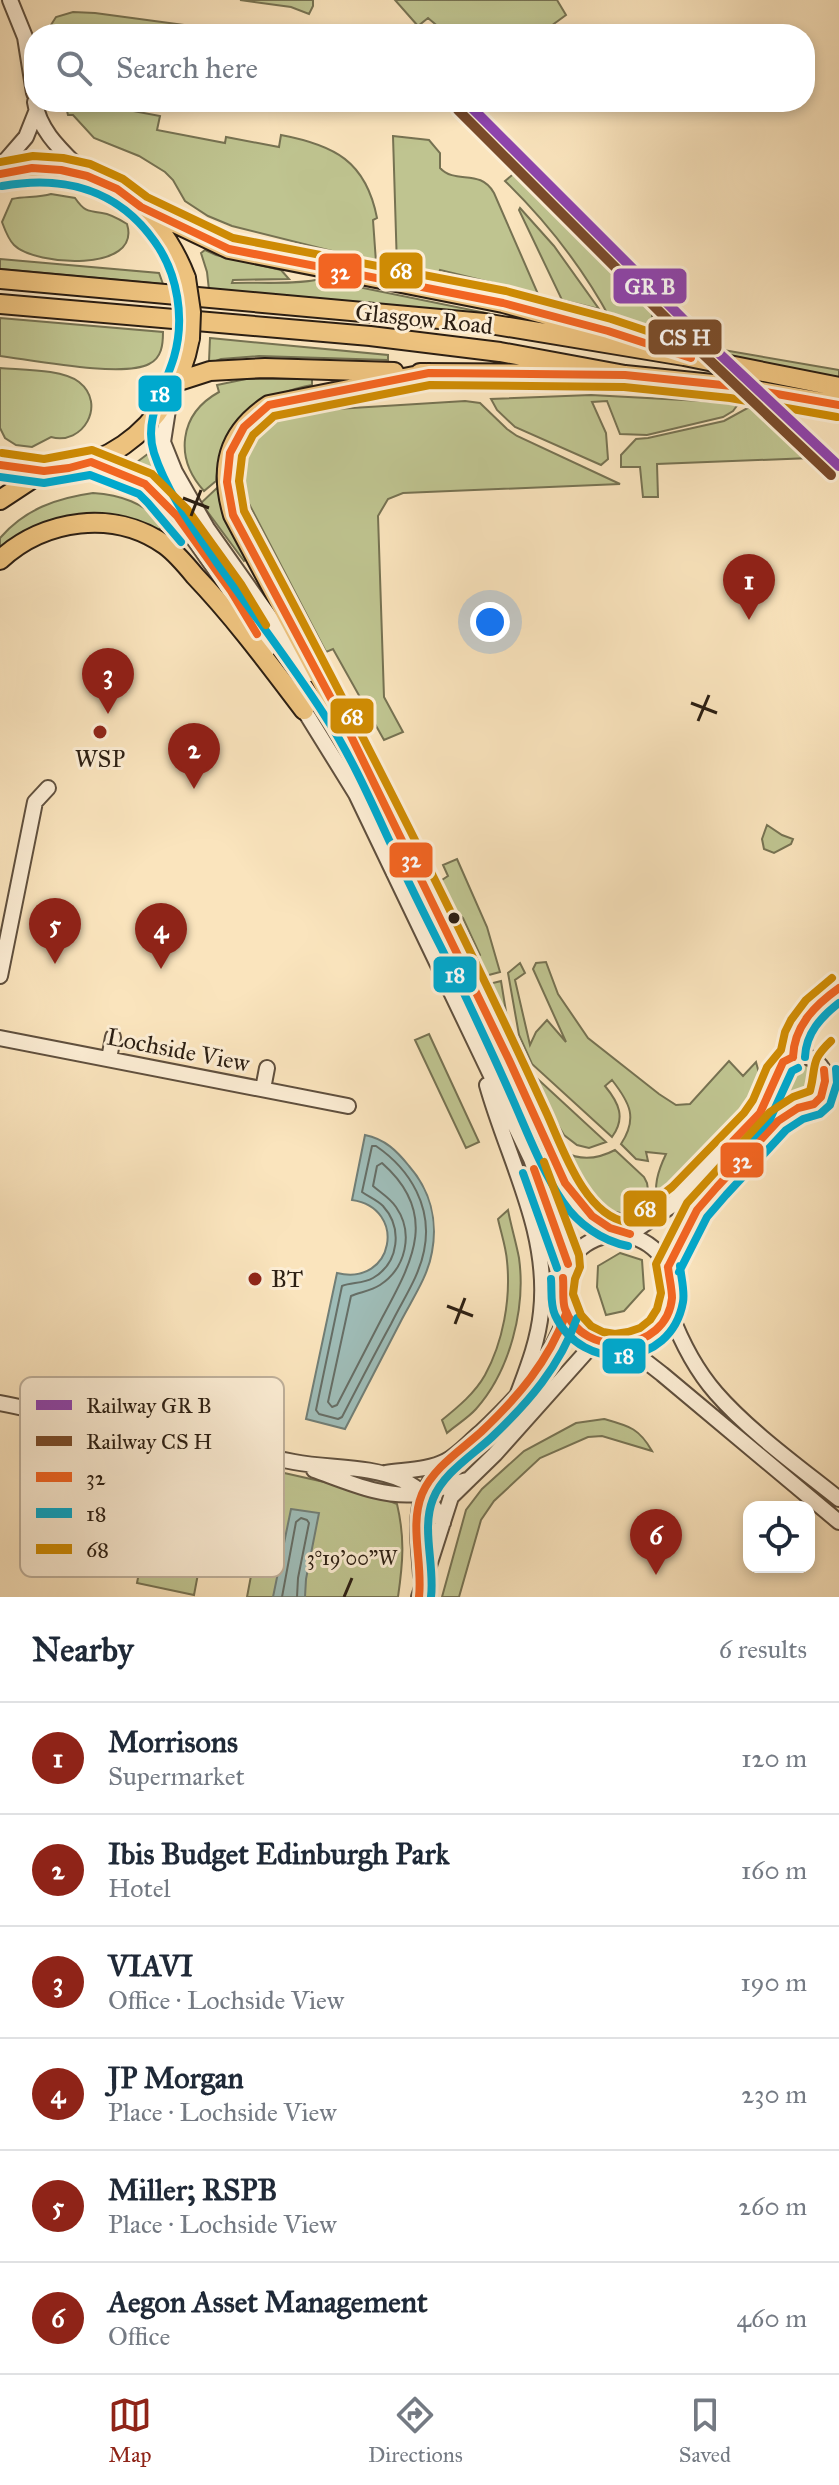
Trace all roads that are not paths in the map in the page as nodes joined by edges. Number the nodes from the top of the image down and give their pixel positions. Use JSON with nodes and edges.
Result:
{"nodes":[{"id":1,"x":10,"y":0,"type":"edge"},
{"id":2,"x":24,"y":34,"type":"edge"},
{"id":3,"x":34,"y":112,"type":"edge"},
{"id":4,"x":38,"y":112,"type":"edge"},
{"id":5,"x":0,"y":167,"type":"edge"},
{"id":6,"x":0,"y":174,"type":"edge"},
{"id":7,"x":87,"y":176,"type":"junction"},
{"id":8,"x":141,"y":207,"type":"junction"},
{"id":9,"x":0,"y":279,"type":"edge"},
{"id":10,"x":0,"y":304,"type":"edge"},
{"id":11,"x":684,"y":356,"type":"junction"},
{"id":12,"x":429,"y":373,"type":"junction"},
{"id":13,"x":625,"y":375,"type":"junction"},
{"id":14,"x":839,"y":387,"type":"edge"},
{"id":15,"x":174,"y":389,"type":"junction"},
{"id":16,"x":839,"y":405,"type":"edge"},
{"id":17,"x":91,"y":462,"type":"junction"},
{"id":18,"x":0,"y":465,"type":"edge"},
{"id":19,"x":44,"y":471,"type":"junction"},
{"id":20,"x":0,"y":500,"type":"edge"},
{"id":21,"x":0,"y":560,"type":"edge"},
{"id":22,"x":304,"y":710,"type":"junction"},
{"id":23,"x":350,"y":734,"type":"junction"},
{"id":24,"x":48,"y":788,"type":"dead end"},
{"id":25,"x":0,"y":976,"type":"edge"},
{"id":26,"x":113,"y":1037,"type":"dead end"},
{"id":27,"x":0,"y":1038,"type":"edge"},
{"id":28,"x":477,"y":1048,"type":"junction"},
{"id":29,"x":109,"y":1059,"type":"junction"},
{"id":30,"x":267,"y":1068,"type":"dead end"},
{"id":31,"x":263,"y":1089,"type":"junction"},
{"id":32,"x":348,"y":1106,"type":"dead end"},
{"id":33,"x":624,"y":1234,"type":"junction"},
{"id":34,"x":568,"y":1264,"type":"junction"},
{"id":35,"x":668,"y":1267,"type":"junction"},
{"id":36,"x":670,"y":1312,"type":"junction"},
{"id":37,"x":566,"y":1314,"type":"junction"},
{"id":38,"x":595,"y":1342,"type":"junction"},
{"id":39,"x":626,"y":1346,"type":"junction"},
{"id":40,"x":517,"y":1396,"type":"junction"},
{"id":41,"x":0,"y":1403,"type":"edge"},
{"id":42,"x":20,"y":1407,"type":"edge"},
{"id":43,"x":284,"y":1460,"type":"edge"},
{"id":44,"x":445,"y":1462,"type":"junction"},
{"id":45,"x":298,"y":1463,"type":"junction"},
{"id":46,"x":385,"y":1473,"type":"junction"},
{"id":47,"x":468,"y":1480,"type":"junction"},
{"id":48,"x":422,"y":1493,"type":"junction"},
{"id":49,"x":390,"y":1494,"type":"junction"},
{"id":50,"x":839,"y":1499,"type":"edge"},
{"id":51,"x":839,"y":1522,"type":"edge"},
{"id":52,"x":443,"y":1523,"type":"junction"},
{"id":53,"x":417,"y":1524,"type":"junction"},
{"id":54,"x":420,"y":1590,"type":"edge"}],
"edges":[{"from":1,"to":2,"type":"street"},
{"from":3,"to":5,"type":"street"},
{"from":4,"to":7,"type":"street"},
{"from":6,"to":7,"type":"main road"},
{"from":7,"to":8,"type":"main road"},
{"from":8,"to":11,"type":"main road"},
{"from":8,"to":15,"type":"main road","bridge":true},
{"from":9,"to":11,"type":"main road","name":"Glasgow Road"},
{"from":10,"to":13,"type":"main road","name":"Glasgow Road"},
{"from":11,"to":14,"type":"main road","name":"Glasgow Road"},
{"from":12,"to":13,"type":"main road"},
{"from":12,"to":15,"type":"main road"},
{"from":12,"to":23,"type":"main road"},
{"from":13,"to":16,"type":"main road","name":"Glasgow Road"},
{"from":15,"to":17,"type":"main road"},
{"from":15,"to":23,"type":"street"},
{"from":17,"to":19,"type":"main road"},
{"from":17,"to":22,"type":"street"},
{"from":18,"to":19,"type":"main road"},
{"from":19,"to":20,"type":"main road"},
{"from":21,"to":22,"type":"main road"},
{"from":22,"to":28,"type":"street"},
{"from":23,"to":33,"type":"street"},
{"from":24,"to":25,"type":"street"},
{"from":26,"to":29,"type":"street"},
{"from":27,"to":29,"type":"street","name":"Lochside View"},
{"from":28,"to":34,"type":"street"},
{"from":28,"to":40,"type":"street"},
{"from":29,"to":31,"type":"street","name":"Lochside View"},
{"from":30,"to":31,"type":"street"},
{"from":31,"to":32,"type":"street","name":"Lochside View"},
{"from":33,"to":34,"type":"street"},
{"from":33,"to":35,"type":"street"},
{"from":33,"to":35,"type":"street"},
{"from":34,"to":37,"type":"street"},
{"from":35,"to":36,"type":"street"},
{"from":36,"to":39,"type":"street"},
{"from":36,"to":50,"type":"street"},
{"from":37,"to":38,"type":"street"},
{"from":37,"to":40,"type":"street"},
{"from":38,"to":39,"type":"street"},
{"from":38,"to":47,"type":"street"},
{"from":39,"to":51,"type":"street"},
{"from":40,"to":44,"type":"street"},
{"from":41,"to":42,"type":"street"},
{"from":43,"to":45,"type":"street"},
{"from":44,"to":46,"type":"street"},
{"from":44,"to":48,"type":"street"},
{"from":45,"to":46,"type":"street"},
{"from":45,"to":49,"type":"street"},
{"from":46,"to":48,"type":"street"},
{"from":47,"to":48,"type":"street"},
{"from":47,"to":52,"type":"street"},
{"from":48,"to":49,"type":"street"},
{"from":48,"to":52,"type":"street"},
{"from":48,"to":53,"type":"street"},
{"from":49,"to":53,"type":"street"},
{"from":52,"to":54,"type":"street"},
{"from":53,"to":54,"type":"street"}]}
